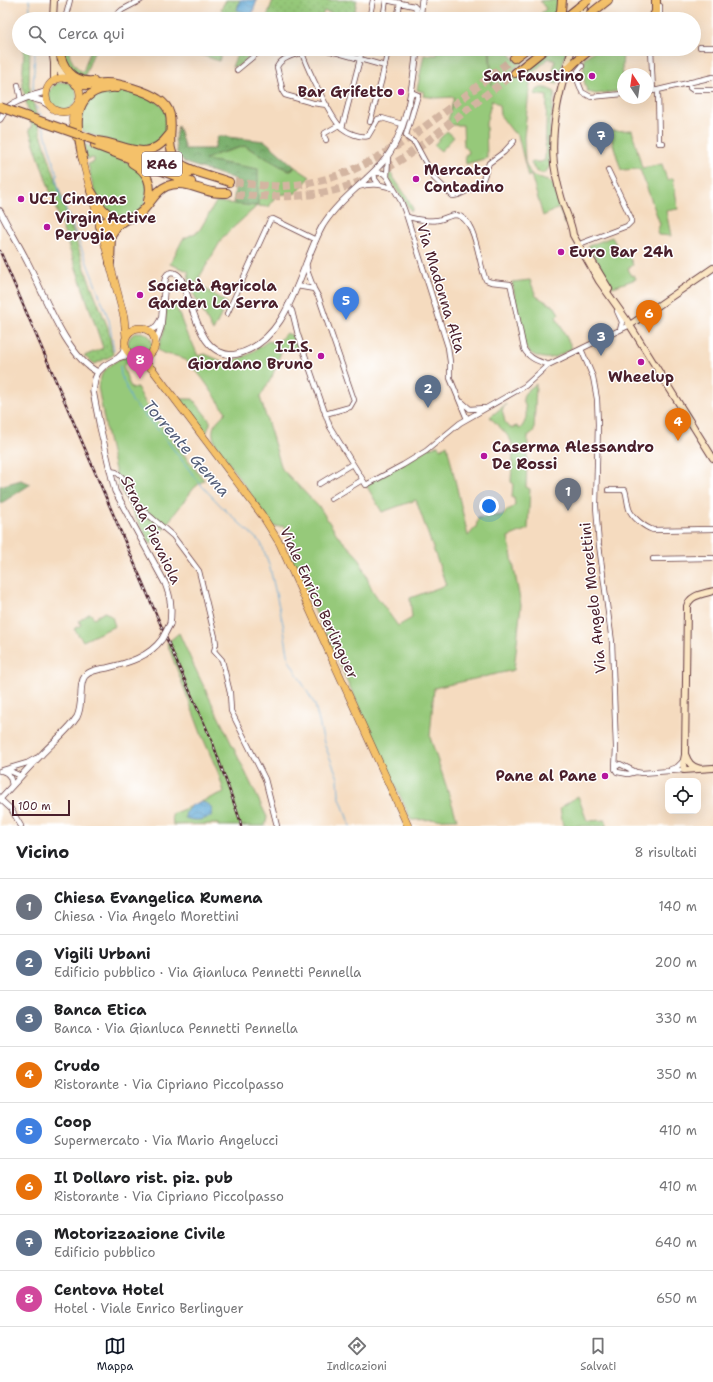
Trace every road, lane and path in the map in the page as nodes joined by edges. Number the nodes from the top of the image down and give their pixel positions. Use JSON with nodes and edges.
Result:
{"nodes":[{"id":1,"x":54,"y":0,"type":"edge"},
{"id":2,"x":70,"y":0,"type":"edge"},
{"id":3,"x":141,"y":0,"type":"edge"},
{"id":4,"x":373,"y":0,"type":"edge"},
{"id":5,"x":422,"y":0,"type":"edge"},
{"id":6,"x":562,"y":0,"type":"edge"},
{"id":7,"x":587,"y":0,"type":"edge"},
{"id":8,"x":608,"y":0,"type":"edge"},
{"id":9,"x":656,"y":0,"type":"edge"},
{"id":10,"x":400,"y":3,"type":"junction"},
{"id":11,"x":53,"y":12,"type":"edge"},
{"id":12,"x":67,"y":12,"type":"edge"},
{"id":13,"x":120,"y":12,"type":"edge"},
{"id":14,"x":370,"y":12,"type":"edge"},
{"id":15,"x":384,"y":12,"type":"edge"},
{"id":16,"x":398,"y":12,"type":"edge"},
{"id":17,"x":415,"y":12,"type":"edge"},
{"id":18,"x":421,"y":12,"type":"edge"},
{"id":19,"x":560,"y":12,"type":"edge"},
{"id":20,"x":573,"y":12,"type":"edge"},
{"id":21,"x":584,"y":12,"type":"edge"},
{"id":22,"x":592,"y":12,"type":"edge"},
{"id":23,"x":656,"y":12,"type":"edge"},
{"id":24,"x":659,"y":12,"type":"edge"},
{"id":25,"x":701,"y":47,"type":"edge"},
{"id":26,"x":713,"y":47,"type":"edge"},
{"id":27,"x":53,"y":56,"type":"edge"},
{"id":28,"x":61,"y":56,"type":"edge"},
{"id":29,"x":254,"y":56,"type":"edge"},
{"id":30,"x":291,"y":56,"type":"edge"},
{"id":31,"x":304,"y":56,"type":"edge"},
{"id":32,"x":349,"y":56,"type":"edge"},
{"id":33,"x":360,"y":56,"type":"edge"},
{"id":34,"x":387,"y":56,"type":"edge"},
{"id":35,"x":416,"y":56,"type":"edge"},
{"id":36,"x":517,"y":56,"type":"edge"},
{"id":37,"x":536,"y":56,"type":"edge"},
{"id":38,"x":570,"y":56,"type":"edge"},
{"id":39,"x":582,"y":56,"type":"edge"},
{"id":40,"x":652,"y":56,"type":"edge"},
{"id":41,"x":514,"y":58,"type":"tunnel mouth"},
{"id":42,"x":360,"y":59,"type":"junction"},
{"id":43,"x":54,"y":62,"type":"junction"},
{"id":44,"x":385,"y":66,"type":"junction"},
{"id":45,"x":582,"y":66,"type":"dead end"},
{"id":46,"x":237,"y":70,"type":"dead end"},
{"id":47,"x":515,"y":72,"type":"tunnel mouth"},
{"id":48,"x":564,"y":74,"type":"junction"},
{"id":49,"x":713,"y":77,"type":"edge"},
{"id":50,"x":66,"y":79,"type":"junction"},
{"id":51,"x":54,"y":82,"type":"junction"},
{"id":52,"x":690,"y":82,"type":"junction"},
{"id":53,"x":76,"y":84,"type":"junction"},
{"id":54,"x":98,"y":84,"type":"junction"},
{"id":55,"x":18,"y":86,"type":"dead end"},
{"id":56,"x":132,"y":89,"type":"junction"},
{"id":57,"x":713,"y":90,"type":"edge"},
{"id":58,"x":47,"y":91,"type":"junction"},
{"id":59,"x":653,"y":91,"type":"edge"},
{"id":60,"x":656,"y":91,"type":"junction"},
{"id":61,"x":410,"y":92,"type":"junction"},
{"id":62,"x":617,"y":94,"type":"edge"},
{"id":63,"x":31,"y":98,"type":"junction"},
{"id":64,"x":80,"y":98,"type":"junction"},
{"id":65,"x":20,"y":100,"type":"junction"},
{"id":66,"x":326,"y":105,"type":"junction"},
{"id":67,"x":50,"y":106,"type":"junction"},
{"id":68,"x":0,"y":107,"type":"edge"},
{"id":69,"x":74,"y":108,"type":"junction"},
{"id":70,"x":0,"y":112,"type":"edge"},
{"id":71,"x":61,"y":112,"type":"junction"},
{"id":72,"x":0,"y":119,"type":"edge"},
{"id":73,"x":370,"y":122,"type":"dead end"},
{"id":74,"x":402,"y":124,"type":"junction"},
{"id":75,"x":72,"y":125,"type":"junction"},
{"id":76,"x":340,"y":127,"type":"junction"},
{"id":77,"x":169,"y":135,"type":"junction"},
{"id":78,"x":326,"y":140,"type":"dead end"},
{"id":79,"x":514,"y":141,"type":"dead end"},
{"id":80,"x":663,"y":143,"type":"dead end"},
{"id":81,"x":97,"y":144,"type":"junction"},
{"id":82,"x":388,"y":155,"type":"junction"},
{"id":83,"x":83,"y":159,"type":"junction"},
{"id":84,"x":608,"y":170,"type":"dead end"},
{"id":85,"x":374,"y":172,"type":"junction"},
{"id":86,"x":387,"y":177,"type":"junction"},
{"id":87,"x":378,"y":183,"type":"junction"},
{"id":88,"x":358,"y":187,"type":"junction"},
{"id":89,"x":392,"y":188,"type":"junction"},
{"id":90,"x":91,"y":191,"type":"junction"},
{"id":91,"x":148,"y":204,"type":"junction"},
{"id":92,"x":0,"y":212,"type":"edge"},
{"id":93,"x":407,"y":217,"type":"junction"},
{"id":94,"x":114,"y":218,"type":"junction"},
{"id":95,"x":127,"y":220,"type":"junction"},
{"id":96,"x":100,"y":226,"type":"junction"},
{"id":97,"x":117,"y":226,"type":"junction"},
{"id":98,"x":572,"y":229,"type":"junction"},
{"id":99,"x":316,"y":240,"type":"junction"},
{"id":100,"x":582,"y":243,"type":"junction"},
{"id":101,"x":110,"y":263,"type":"junction"},
{"id":102,"x":306,"y":263,"type":"junction"},
{"id":103,"x":713,"y":268,"type":"edge"},
{"id":104,"x":301,"y":277,"type":"junction"},
{"id":105,"x":310,"y":279,"type":"junction"},
{"id":106,"x":297,"y":286,"type":"junction"},
{"id":107,"x":314,"y":289,"type":"junction"},
{"id":108,"x":613,"y":301,"type":"junction"},
{"id":109,"x":288,"y":305,"type":"junction"},
{"id":110,"x":227,"y":314,"type":"dead end"},
{"id":111,"x":626,"y":316,"type":"junction"},
{"id":112,"x":124,"y":317,"type":"junction"},
{"id":113,"x":641,"y":318,"type":"junction"},
{"id":114,"x":161,"y":319,"type":"junction"},
{"id":115,"x":630,"y":325,"type":"junction"},
{"id":116,"x":137,"y":329,"type":"junction"},
{"id":117,"x":146,"y":330,"type":"junction"},
{"id":118,"x":620,"y":330,"type":"junction"},
{"id":119,"x":636,"y":335,"type":"junction"},
{"id":120,"x":126,"y":337,"type":"junction"},
{"id":121,"x":125,"y":345,"type":"junction"},
{"id":122,"x":155,"y":345,"type":"junction"},
{"id":123,"x":581,"y":349,"type":"junction"},
{"id":124,"x":152,"y":352,"type":"junction"},
{"id":125,"x":131,"y":356,"type":"junction"},
{"id":126,"x":118,"y":358,"type":"junction"},
{"id":127,"x":140,"y":358,"type":"junction"},
{"id":128,"x":548,"y":365,"type":"junction"},
{"id":129,"x":153,"y":370,"type":"junction"},
{"id":130,"x":98,"y":372,"type":"junction"},
{"id":131,"x":459,"y":400,"type":"junction"},
{"id":132,"x":487,"y":407,"type":"junction"},
{"id":133,"x":325,"y":414,"type":"junction"},
{"id":134,"x":467,"y":419,"type":"junction"},
{"id":135,"x":713,"y":458,"type":"edge"},
{"id":136,"x":352,"y":464,"type":"junction"},
{"id":137,"x":110,"y":471,"type":"junction"},
{"id":138,"x":362,"y":480,"type":"junction"},
{"id":139,"x":319,"y":484,"type":"dead end"},
{"id":140,"x":608,"y":490,"type":"dead end"},
{"id":141,"x":331,"y":498,"type":"dead end"},
{"id":142,"x":713,"y":529,"type":"edge"},
{"id":143,"x":713,"y":558,"type":"edge"},
{"id":144,"x":653,"y":559,"type":"dead end"},
{"id":145,"x":713,"y":591,"type":"edge"},
{"id":146,"x":41,"y":755,"type":"junction"},
{"id":147,"x":684,"y":757,"type":"junction"},
{"id":148,"x":620,"y":766,"type":"junction"},
{"id":149,"x":13,"y":767,"type":"junction"},
{"id":150,"x":713,"y":768,"type":"edge"},
{"id":151,"x":700,"y":769,"type":"junction"},
{"id":152,"x":684,"y":770,"type":"junction"},
{"id":153,"x":2,"y":771,"type":"edge"},
{"id":154,"x":665,"y":771,"type":"junction"},
{"id":155,"x":636,"y":772,"type":"junction"},
{"id":156,"x":22,"y":776,"type":"junction"},
{"id":157,"x":12,"y":786,"type":"junction"},
{"id":158,"x":0,"y":799,"type":"edge"},
{"id":159,"x":408,"y":825,"type":"edge"},
{"id":160,"x":21,"y":826,"type":"edge"},
{"id":161,"x":277,"y":826,"type":"edge"}],
"edges":[{"from":1,"to":11,"type":"main road"},
{"from":2,"to":12,"type":"street"},
{"from":3,"to":13,"type":"street"},
{"from":4,"to":14,"type":"street"},
{"from":5,"to":18,"type":"street"},
{"from":6,"to":19,"type":"highway"},
{"from":7,"to":20,"type":"highway","bridge":true},
{"from":7,"to":21,"type":"main road"},
{"from":8,"to":22,"type":"highway"},
{"from":9,"to":23,"type":"highway"},
{"from":9,"to":24,"type":"street"},
{"from":10,"to":15,"type":"street"},
{"from":10,"to":16,"type":"street"},
{"from":10,"to":17,"type":"street"},
{"from":25,"to":26,"type":"street"},
{"from":27,"to":43,"type":"main road"},
{"from":28,"to":56,"type":"highway"},
{"from":29,"to":46,"type":"street"},
{"from":30,"to":66,"type":"street"},
{"from":31,"to":66,"type":"street"},
{"from":32,"to":42,"type":"street"},
{"from":33,"to":42,"type":"street"},
{"from":34,"to":44,"type":"street"},
{"from":35,"to":61,"type":"street","name":"Via Madonna Alta"},
{"from":36,"to":41,"type":"highway"},
{"from":37,"to":47,"type":"highway"},
{"from":38,"to":48,"type":"main road"},
{"from":39,"to":48,"type":"highway"},
{"from":40,"to":60,"type":"street"},
{"from":42,"to":44,"type":"street"},
{"from":42,"to":76,"type":"street"},
{"from":43,"to":50,"type":"main road"},
{"from":43,"to":51,"type":"main road"},
{"from":44,"to":73,"type":"street"},
{"from":45,"to":62,"type":"street"},
{"from":48,"to":98,"type":"main road"},
{"from":49,"to":52,"type":"street"},
{"from":50,"to":51,"type":"main road"},
{"from":50,"to":53,"type":"main road"},
{"from":51,"to":58,"type":"main road"},
{"from":52,"to":57,"type":"street"},
{"from":52,"to":60,"type":"street"},
{"from":53,"to":54,"type":"highway"},
{"from":53,"to":64,"type":"main road"},
{"from":54,"to":56,"type":"highway"},
{"from":54,"to":64,"type":"highway"},
{"from":55,"to":65,"type":"street"},
{"from":56,"to":77,"type":"highway"},
{"from":56,"to":83,"type":"highway"},
{"from":58,"to":63,"type":"street"},
{"from":58,"to":67,"type":"main road"},
{"from":59,"to":60,"type":"street"},
{"from":60,"to":80,"type":"street"},
{"from":61,"to":74,"type":"street","name":"Via Madonna Alta"},
{"from":61,"to":79,"type":"street"},
{"from":63,"to":65,"type":"street"},
{"from":63,"to":67,"type":"street"},
{"from":64,"to":69,"type":"main road"},
{"from":65,"to":72,"type":"street"},
{"from":66,"to":76,"type":"street"},
{"from":67,"to":71,"type":"main road"},
{"from":68,"to":81,"type":"highway","number":"RA6","bridge":true},
{"from":69,"to":71,"type":"main road"},
{"from":69,"to":75,"type":"main road"},
{"from":70,"to":81,"type":"highway","number":"RA6"},
{"from":71,"to":75,"type":"main road"},
{"from":74,"to":76,"type":"street"},
{"from":74,"to":82,"type":"street","name":"Via Madonna Alta"},
{"from":75,"to":83,"type":"main road"},
{"from":76,"to":78,"type":"street"},
{"from":77,"to":81,"type":"highway"},
{"from":77,"to":81,"type":"highway","number":"RA6"},
{"from":81,"to":91,"type":"highway"},
{"from":81,"to":91,"type":"highway","number":"RA6"},
{"from":82,"to":85,"type":"street","name":"Via Madonna Alta"},
{"from":82,"to":86,"type":"street","name":"Via Madonna Alta"},
{"from":83,"to":90,"type":"main road"},
{"from":84,"to":100,"type":"street"},
{"from":85,"to":86,"type":"street"},
{"from":85,"to":87,"type":"street"},
{"from":85,"to":88,"type":"street","name":"Via Madonna Alta"},
{"from":86,"to":89,"type":"street","name":"Via Madonna Alta"},
{"from":87,"to":88,"type":"street"},
{"from":87,"to":89,"type":"street"},
{"from":88,"to":99,"type":"street","name":"Via Madonna Alta"},
{"from":89,"to":93,"type":"street","name":"Via Madonna Alta"},
{"from":90,"to":94,"type":"highway"},
{"from":90,"to":96,"type":"main road"},
{"from":91,"to":95,"type":"highway"},
{"from":92,"to":130,"type":"street"},
{"from":93,"to":128,"type":"street"},
{"from":93,"to":131,"type":"street","name":"Via Madonna Alta"},
{"from":94,"to":95,"type":"highway"},
{"from":94,"to":96,"type":"highway"},
{"from":95,"to":97,"type":"highway"},
{"from":96,"to":97,"type":"highway"},
{"from":96,"to":101,"type":"main road"},
{"from":97,"to":101,"type":"highway"},
{"from":98,"to":100,"type":"main road"},
{"from":98,"to":108,"type":"main road"},
{"from":99,"to":102,"type":"street","name":"Via Madonna Alta"},
{"from":99,"to":110,"type":"street"},
{"from":100,"to":111,"type":"main road"},
{"from":101,"to":112,"type":"main road"},
{"from":102,"to":104,"type":"street","name":"Via Madonna Alta"},
{"from":102,"to":105,"type":"street"},
{"from":103,"to":113,"type":"main road"},
{"from":104,"to":105,"type":"street"},
{"from":104,"to":106,"type":"street","name":"Via Madonna Alta"},
{"from":105,"to":107,"type":"street"},
{"from":106,"to":107,"type":"street"},
{"from":106,"to":109,"type":"street","name":"Via Madonna Alta"},
{"from":107,"to":133,"type":"street"},
{"from":108,"to":111,"type":"main road"},
{"from":108,"to":118,"type":"street"},
{"from":109,"to":114,"type":"street"},
{"from":109,"to":133,"type":"street"},
{"from":111,"to":113,"type":"main road"},
{"from":111,"to":115,"type":"main road"},
{"from":112,"to":116,"type":"main road"},
{"from":112,"to":120,"type":"main road"},
{"from":113,"to":115,"type":"main road"},
{"from":113,"to":119,"type":"main road"},
{"from":114,"to":117,"type":"street"},
{"from":114,"to":122,"type":"street"},
{"from":115,"to":118,"type":"street"},
{"from":115,"to":119,"type":"main road"},
{"from":116,"to":117,"type":"main road"},
{"from":116,"to":120,"type":"main road"},
{"from":117,"to":122,"type":"main road"},
{"from":118,"to":123,"type":"street"},
{"from":119,"to":135,"type":"main road"},
{"from":120,"to":121,"type":"main road"},
{"from":121,"to":125,"type":"main road"},
{"from":121,"to":126,"type":"street"},
{"from":122,"to":124,"type":"main road"},
{"from":123,"to":128,"type":"street"},
{"from":123,"to":148,"type":"street","name":"Via Angelo Morettini"},
{"from":124,"to":127,"type":"main road"},
{"from":124,"to":129,"type":"main road"},
{"from":125,"to":126,"type":"street"},
{"from":125,"to":127,"type":"main road"},
{"from":126,"to":130,"type":"street"},
{"from":127,"to":129,"type":"main road","name":"Viale Enrico Berlinguer"},
{"from":128,"to":132,"type":"street"},
{"from":129,"to":159,"type":"main road","name":"Viale Enrico Berlinguer"},
{"from":130,"to":137,"type":"street","name":"Strada Pievaiola"},
{"from":131,"to":132,"type":"street"},
{"from":131,"to":134,"type":"street","name":"Via Madonna Alta"},
{"from":132,"to":134,"type":"street"},
{"from":133,"to":136,"type":"street"},
{"from":134,"to":138,"type":"street"},
{"from":136,"to":138,"type":"street"},
{"from":136,"to":139,"type":"street"},
{"from":137,"to":146,"type":"street","name":"Strada Pievaiola","bridge":true},
{"from":137,"to":161,"type":"street"},
{"from":138,"to":141,"type":"street"},
{"from":140,"to":142,"type":"street"},
{"from":143,"to":144,"type":"street"},
{"from":145,"to":147,"type":"main road"},
{"from":146,"to":149,"type":"street"},
{"from":146,"to":156,"type":"street","name":"Strada Pievaiola"},
{"from":147,"to":151,"type":"main road"},
{"from":147,"to":152,"type":"main road"},
{"from":147,"to":154,"type":"street"},
{"from":148,"to":155,"type":"street"},
{"from":148,"to":155,"type":"street"},
{"from":149,"to":153,"type":"street"},
{"from":149,"to":156,"type":"street"},
{"from":150,"to":151,"type":"main road"},
{"from":151,"to":152,"type":"main road"},
{"from":152,"to":154,"type":"street"},
{"from":153,"to":156,"type":"street"},
{"from":153,"to":157,"type":"street"},
{"from":154,"to":155,"type":"street"},
{"from":156,"to":157,"type":"street","name":"Strada Pievaiola"},
{"from":157,"to":158,"type":"street","name":"Strada Pievaiola"},
{"from":158,"to":160,"type":"street","name":"Strada Pievaiola"}]}
